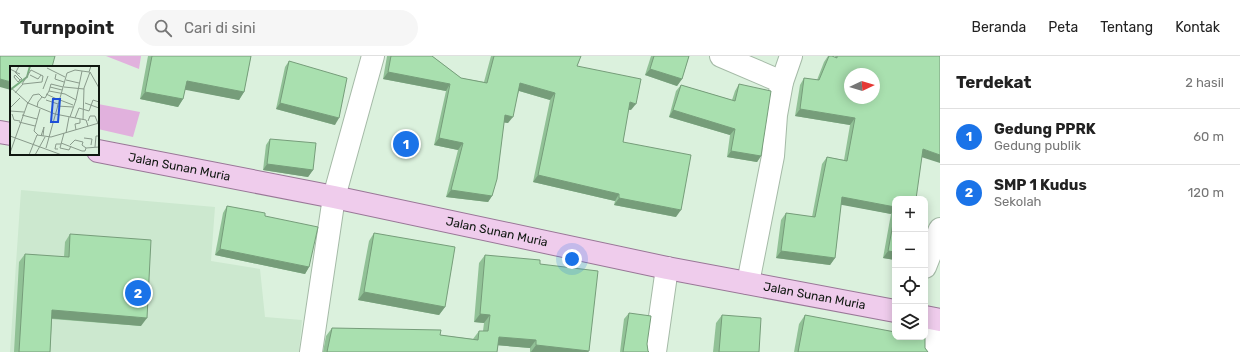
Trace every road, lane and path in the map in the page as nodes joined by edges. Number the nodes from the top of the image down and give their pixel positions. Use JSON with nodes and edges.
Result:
{"nodes":[{"id":1,"x":373,"y":56,"type":"edge"},
{"id":2,"x":721,"y":56,"type":"edge"},
{"id":3,"x":791,"y":56,"type":"edge"},
{"id":4,"x":782,"y":82,"type":"junction"},
{"id":5,"x":0,"y":132,"type":"edge"},
{"id":6,"x":10,"y":134,"type":"edge"},
{"id":7,"x":99,"y":151,"type":"edge"},
{"id":8,"x":334,"y":197,"type":"junction"},
{"id":9,"x":940,"y":229,"type":"edge"},
{"id":10,"x":928,"y":259,"type":"edge"},
{"id":11,"x":667,"y":268,"type":"junction"},
{"id":12,"x":748,"y":283,"type":"junction"},
{"id":13,"x":892,"y":310,"type":"edge"},
{"id":14,"x":934,"y":319,"type":"edge"},
{"id":15,"x":311,"y":352,"type":"edge"},
{"id":16,"x":655,"y":352,"type":"edge"},
{"id":17,"x":931,"y":352,"type":"edge"}],
"edges":[{"from":1,"to":8,"type":"street"},
{"from":2,"to":4,"type":"street"},
{"from":3,"to":4,"type":"street"},
{"from":4,"to":12,"type":"street"},
{"from":5,"to":6,"type":"main road"},
{"from":7,"to":8,"type":"main road","name":"Jalan Sunan Muria"},
{"from":8,"to":11,"type":"main road","name":"Jalan Sunan Muria"},
{"from":8,"to":15,"type":"street"},
{"from":9,"to":10,"type":"street"},
{"from":11,"to":12,"type":"main road","name":"Jalan Sunan Muria"},
{"from":11,"to":16,"type":"street"},
{"from":12,"to":13,"type":"main road","name":"Jalan Sunan Muria"},
{"from":14,"to":17,"type":"street"}]}
